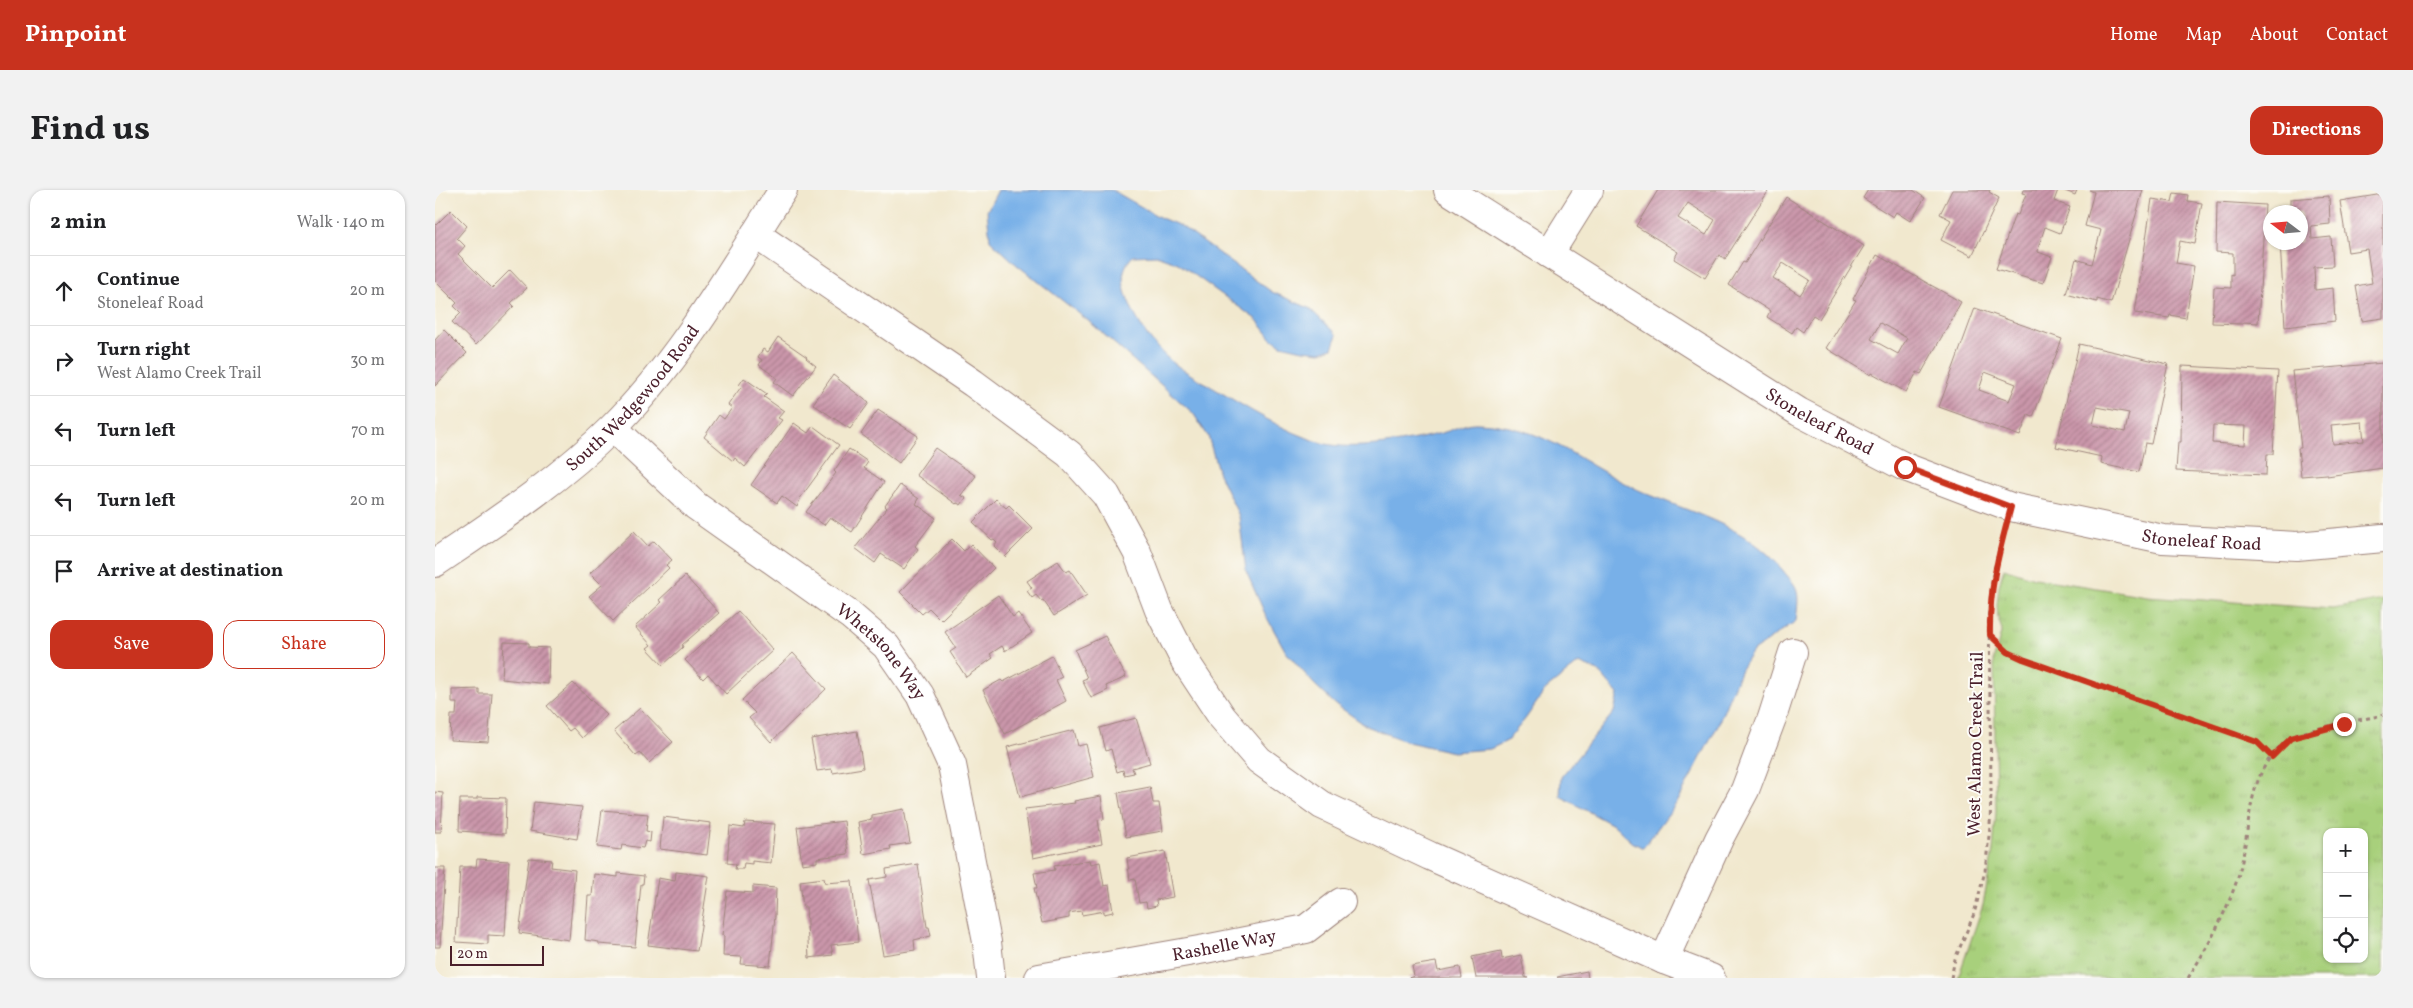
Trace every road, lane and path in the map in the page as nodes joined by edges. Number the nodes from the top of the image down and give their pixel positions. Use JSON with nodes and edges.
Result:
{"nodes":[{"id":1,"x":783,"y":190,"type":"edge"},
{"id":2,"x":1448,"y":190,"type":"edge"},
{"id":3,"x":1589,"y":190,"type":"edge"},
{"id":4,"x":755,"y":234,"type":"junction"},
{"id":5,"x":1549,"y":254,"type":"junction"},
{"id":6,"x":613,"y":428,"type":"junction"},
{"id":7,"x":2011,"y":507,"type":"junction"},
{"id":8,"x":2383,"y":538,"type":"edge"},
{"id":9,"x":435,"y":563,"type":"edge"},
{"id":10,"x":1990,"y":635,"type":"junction"},
{"id":11,"x":1793,"y":652,"type":"dead end"},
{"id":12,"x":2383,"y":715,"type":"edge"},
{"id":13,"x":2272,"y":757,"type":"junction"},
{"id":14,"x":1341,"y":902,"type":"dead end"},
{"id":15,"x":1664,"y":960,"type":"junction"},
{"id":16,"x":991,"y":978,"type":"edge"},
{"id":17,"x":1039,"y":978,"type":"edge"},
{"id":18,"x":1711,"y":978,"type":"edge"},
{"id":19,"x":1951,"y":978,"type":"edge"},
{"id":20,"x":2188,"y":978,"type":"edge"}],
"edges":[{"from":1,"to":4,"type":"street","name":"South Wedgewood Road"},
{"from":2,"to":5,"type":"street","name":"Stoneleaf Road"},
{"from":3,"to":5,"type":"street"},
{"from":4,"to":6,"type":"street","name":"South Wedgewood Road"},
{"from":4,"to":15,"type":"street"},
{"from":5,"to":7,"type":"street","name":"Stoneleaf Road"},
{"from":6,"to":9,"type":"street","name":"South Wedgewood Road"},
{"from":6,"to":16,"type":"street","name":"Whetstone Way"},
{"from":7,"to":8,"type":"street","name":"Stoneleaf Road"},
{"from":7,"to":10,"type":"path","name":"West Alamo Creek Trail"},
{"from":10,"to":13,"type":"path"},
{"from":10,"to":19,"type":"path","name":"West Alamo Creek Trail"},
{"from":11,"to":15,"type":"street"},
{"from":12,"to":13,"type":"path"},
{"from":13,"to":20,"type":"path"},
{"from":14,"to":17,"type":"street","name":"Rashelle Way"},
{"from":15,"to":18,"type":"street"}]}
